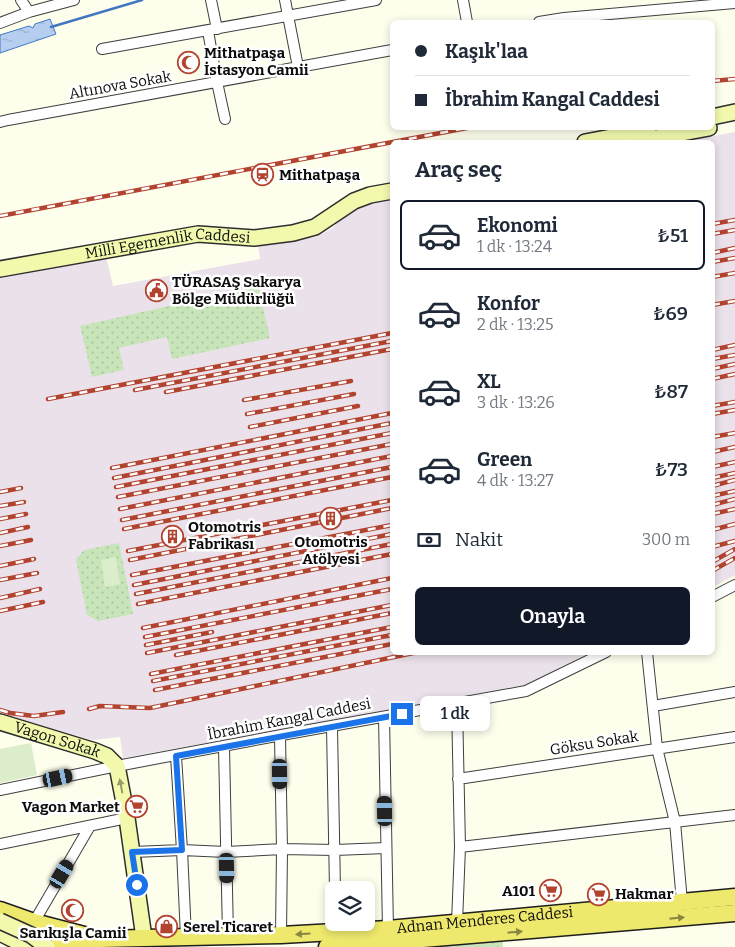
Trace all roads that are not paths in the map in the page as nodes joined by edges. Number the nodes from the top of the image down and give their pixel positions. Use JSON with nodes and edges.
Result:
{"nodes":[{"id":1,"x":21,"y":0,"type":"edge"},
{"id":2,"x":74,"y":0,"type":"edge"},
{"id":3,"x":211,"y":0,"type":"edge"},
{"id":4,"x":285,"y":0,"type":"edge"},
{"id":5,"x":376,"y":0,"type":"edge"},
{"id":6,"x":463,"y":0,"type":"edge"},
{"id":7,"x":690,"y":3,"type":"edge"},
{"id":8,"x":735,"y":3,"type":"edge"},
{"id":9,"x":29,"y":12,"type":"junction"},
{"id":10,"x":287,"y":16,"type":"junction"},
{"id":11,"x":467,"y":20,"type":"edge"},
{"id":12,"x":552,"y":20,"type":"edge"},
{"id":13,"x":0,"y":23,"type":"edge"},
{"id":14,"x":213,"y":30,"type":"junction"},
{"id":15,"x":102,"y":50,"type":"dead end"},
{"id":16,"x":390,"y":50,"type":"edge"},
{"id":17,"x":298,"y":67,"type":"junction"},
{"id":18,"x":217,"y":82,"type":"junction"},
{"id":19,"x":735,"y":112,"type":"edge"},
{"id":20,"x":715,"y":116,"type":"edge"},
{"id":21,"x":225,"y":119,"type":"dead end"},
{"id":22,"x":0,"y":122,"type":"edge"},
{"id":23,"x":735,"y":122,"type":"edge"},
{"id":24,"x":715,"y":126,"type":"edge"},
{"id":25,"x":648,"y":130,"type":"edge"},
{"id":26,"x":696,"y":130,"type":"edge"},
{"id":27,"x":596,"y":140,"type":"edge"},
{"id":28,"x":644,"y":140,"type":"edge"},
{"id":29,"x":390,"y":182,"type":"edge"},
{"id":30,"x":390,"y":190,"type":"edge"},
{"id":31,"x":332,"y":215,"type":"junction"},
{"id":32,"x":0,"y":268,"type":"edge"},
{"id":33,"x":735,"y":585,"type":"edge"},
{"id":34,"x":715,"y":595,"type":"edge"},
{"id":35,"x":600,"y":655,"type":"edge"},
{"id":36,"x":647,"y":655,"type":"edge"},
{"id":37,"x":735,"y":692,"type":"edge"},
{"id":38,"x":457,"y":704,"type":"junction"},
{"id":39,"x":653,"y":706,"type":"junction"},
{"id":40,"x":384,"y":717,"type":"junction"},
{"id":41,"x":0,"y":722,"type":"edge"},
{"id":42,"x":332,"y":727,"type":"junction"},
{"id":43,"x":280,"y":736,"type":"junction"},
{"id":44,"x":735,"y":737,"type":"edge"},
{"id":45,"x":224,"y":747,"type":"junction"},
{"id":46,"x":657,"y":748,"type":"junction"},
{"id":47,"x":176,"y":756,"type":"junction"},
{"id":48,"x":117,"y":766,"type":"junction"},
{"id":49,"x":458,"y":779,"type":"junction"},
{"id":50,"x":0,"y":790,"type":"edge"},
{"id":51,"x":735,"y":815,"type":"edge"},
{"id":52,"x":127,"y":818,"type":"junction"},
{"id":53,"x":675,"y":822,"type":"junction"},
{"id":54,"x":90,"y":826,"type":"junction"},
{"id":55,"x":0,"y":844,"type":"edge"},
{"id":56,"x":386,"y":848,"type":"junction"},
{"id":57,"x":460,"y":848,"type":"junction"},
{"id":58,"x":282,"y":849,"type":"junction"},
{"id":59,"x":182,"y":850,"type":"junction"},
{"id":60,"x":335,"y":850,"type":"junction"},
{"id":61,"x":132,"y":852,"type":"junction"},
{"id":62,"x":226,"y":852,"type":"junction"},
{"id":63,"x":335,"y":881,"type":"edge"},
{"id":64,"x":735,"y":898,"type":"edge"},
{"id":65,"x":682,"y":902,"type":"junction"},
{"id":66,"x":0,"y":910,"type":"edge"},
{"id":67,"x":735,"y":913,"type":"edge"},
{"id":68,"x":0,"y":921,"type":"edge"},
{"id":69,"x":34,"y":922,"type":"junction"},
{"id":70,"x":457,"y":923,"type":"junction"},
{"id":71,"x":325,"y":928,"type":"edge"},
{"id":72,"x":375,"y":929,"type":"edge"},
{"id":73,"x":388,"y":929,"type":"junction"},
{"id":74,"x":0,"y":933,"type":"edge"},
{"id":75,"x":281,"y":935,"type":"junction"},
{"id":76,"x":228,"y":936,"type":"junction"},
{"id":77,"x":186,"y":937,"type":"junction"},
{"id":78,"x":144,"y":938,"type":"junction"},
{"id":79,"x":100,"y":939,"type":"junction"},
{"id":80,"x":28,"y":947,"type":"edge"},
{"id":81,"x":46,"y":947,"type":"edge"},
{"id":82,"x":327,"y":947,"type":"edge"}],
"edges":[{"from":1,"to":9,"type":"street"},
{"from":2,"to":9,"type":"street"},
{"from":3,"to":14,"type":"street"},
{"from":4,"to":10,"type":"street"},
{"from":5,"to":10,"type":"street"},
{"from":6,"to":11,"type":"street"},
{"from":7,"to":8,"type":"street"},
{"from":7,"to":12,"type":"street"},
{"from":9,"to":13,"type":"street"},
{"from":10,"to":14,"type":"street"},
{"from":10,"to":17,"type":"street"},
{"from":14,"to":15,"type":"street"},
{"from":14,"to":18,"type":"street"},
{"from":16,"to":17,"type":"street","name":"Altınova Sokak"},
{"from":17,"to":18,"type":"street","name":"Altınova Sokak"},
{"from":18,"to":21,"type":"street"},
{"from":18,"to":22,"type":"street","name":"Altınova Sokak"},
{"from":19,"to":20,"type":"main road"},
{"from":23,"to":24,"type":"main road"},
{"from":25,"to":27,"type":"main road"},
{"from":26,"to":28,"type":"main road"},
{"from":29,"to":31,"type":"main road","name":"Milli Egemenlik Caddesi"},
{"from":30,"to":31,"type":"main road","name":"Milli Egemenlik Caddesi"},
{"from":31,"to":32,"type":"main road","name":"Milli Egemenlik Caddesi"},
{"from":33,"to":34,"type":"street"},
{"from":35,"to":38,"type":"street","name":"İbrahim Kangal Caddesi"},
{"from":36,"to":39,"type":"street"},
{"from":37,"to":39,"type":"street"},
{"from":38,"to":40,"type":"street","name":"İbrahim Kangal Caddesi"},
{"from":38,"to":49,"type":"street"},
{"from":39,"to":46,"type":"street"},
{"from":40,"to":42,"type":"street","name":"İbrahim Kangal Caddesi"},
{"from":40,"to":56,"type":"street"},
{"from":41,"to":48,"type":"main road","name":"Vagon Sokak"},
{"from":42,"to":43,"type":"street","name":"İbrahim Kangal Caddesi"},
{"from":42,"to":60,"type":"street"},
{"from":43,"to":45,"type":"street","name":"İbrahim Kangal Caddesi"},
{"from":43,"to":58,"type":"street"},
{"from":44,"to":46,"type":"street","name":"Göksu Sokak"},
{"from":45,"to":47,"type":"street","name":"İbrahim Kangal Caddesi"},
{"from":45,"to":62,"type":"street"},
{"from":46,"to":49,"type":"street","name":"Göksu Sokak"},
{"from":46,"to":53,"type":"street"},
{"from":47,"to":48,"type":"street","name":"İbrahim Kangal Caddesi"},
{"from":47,"to":59,"type":"street"},
{"from":48,"to":50,"type":"street","name":"İbrahim Kangal Caddesi"},
{"from":52,"to":48,"type":"main road","name":"Vagon Sokak","one_way":true},
{"from":49,"to":57,"type":"street"},
{"from":51,"to":53,"type":"street"},
{"from":52,"to":54,"type":"street"},
{"from":52,"to":61,"type":"main road","name":"Vagon Sokak"},
{"from":53,"to":57,"type":"street"},
{"from":53,"to":65,"type":"street"},
{"from":54,"to":55,"type":"street"},
{"from":54,"to":69,"type":"street"},
{"from":56,"to":60,"type":"street"},
{"from":56,"to":73,"type":"street"},
{"from":57,"to":70,"type":"street"},
{"from":58,"to":60,"type":"street"},
{"from":58,"to":62,"type":"street"},
{"from":58,"to":75,"type":"street"},
{"from":59,"to":61,"type":"street"},
{"from":59,"to":62,"type":"street"},
{"from":59,"to":77,"type":"street"},
{"from":60,"to":63,"type":"street"},
{"from":61,"to":78,"type":"main road","name":"Vagon Sokak"},
{"from":62,"to":76,"type":"street"},
{"from":64,"to":65,"type":"main road","name":"Adnan Menderes Caddesi"},
{"from":65,"to":70,"type":"main road","name":"Adnan Menderes Caddesi"},
{"from":66,"to":69,"type":"main road"},
{"from":82,"to":67,"type":"main road","name":"Adnan Menderes Caddesi","one_way":true},
{"from":68,"to":81,"type":"main road","bridge":true},
{"from":69,"to":79,"type":"main road"},
{"from":70,"to":73,"type":"main road","name":"Adnan Menderes Caddesi"},
{"from":71,"to":75,"type":"main road","name":"Adnan Menderes Caddesi","one_way":true},
{"from":72,"to":73,"type":"main road","name":"Adnan Menderes Caddesi"},
{"from":74,"to":80,"type":"main road"},
{"from":75,"to":76,"type":"main road","name":"Adnan Menderes Caddesi"},
{"from":76,"to":77,"type":"main road","name":"Adnan Menderes Caddesi"},
{"from":77,"to":78,"type":"main road","name":"Adnan Menderes Caddesi"},
{"from":78,"to":79,"type":"main road","name":"Adnan Menderes Caddesi"},
{"from":79,"to":81,"type":"main road"}]}
